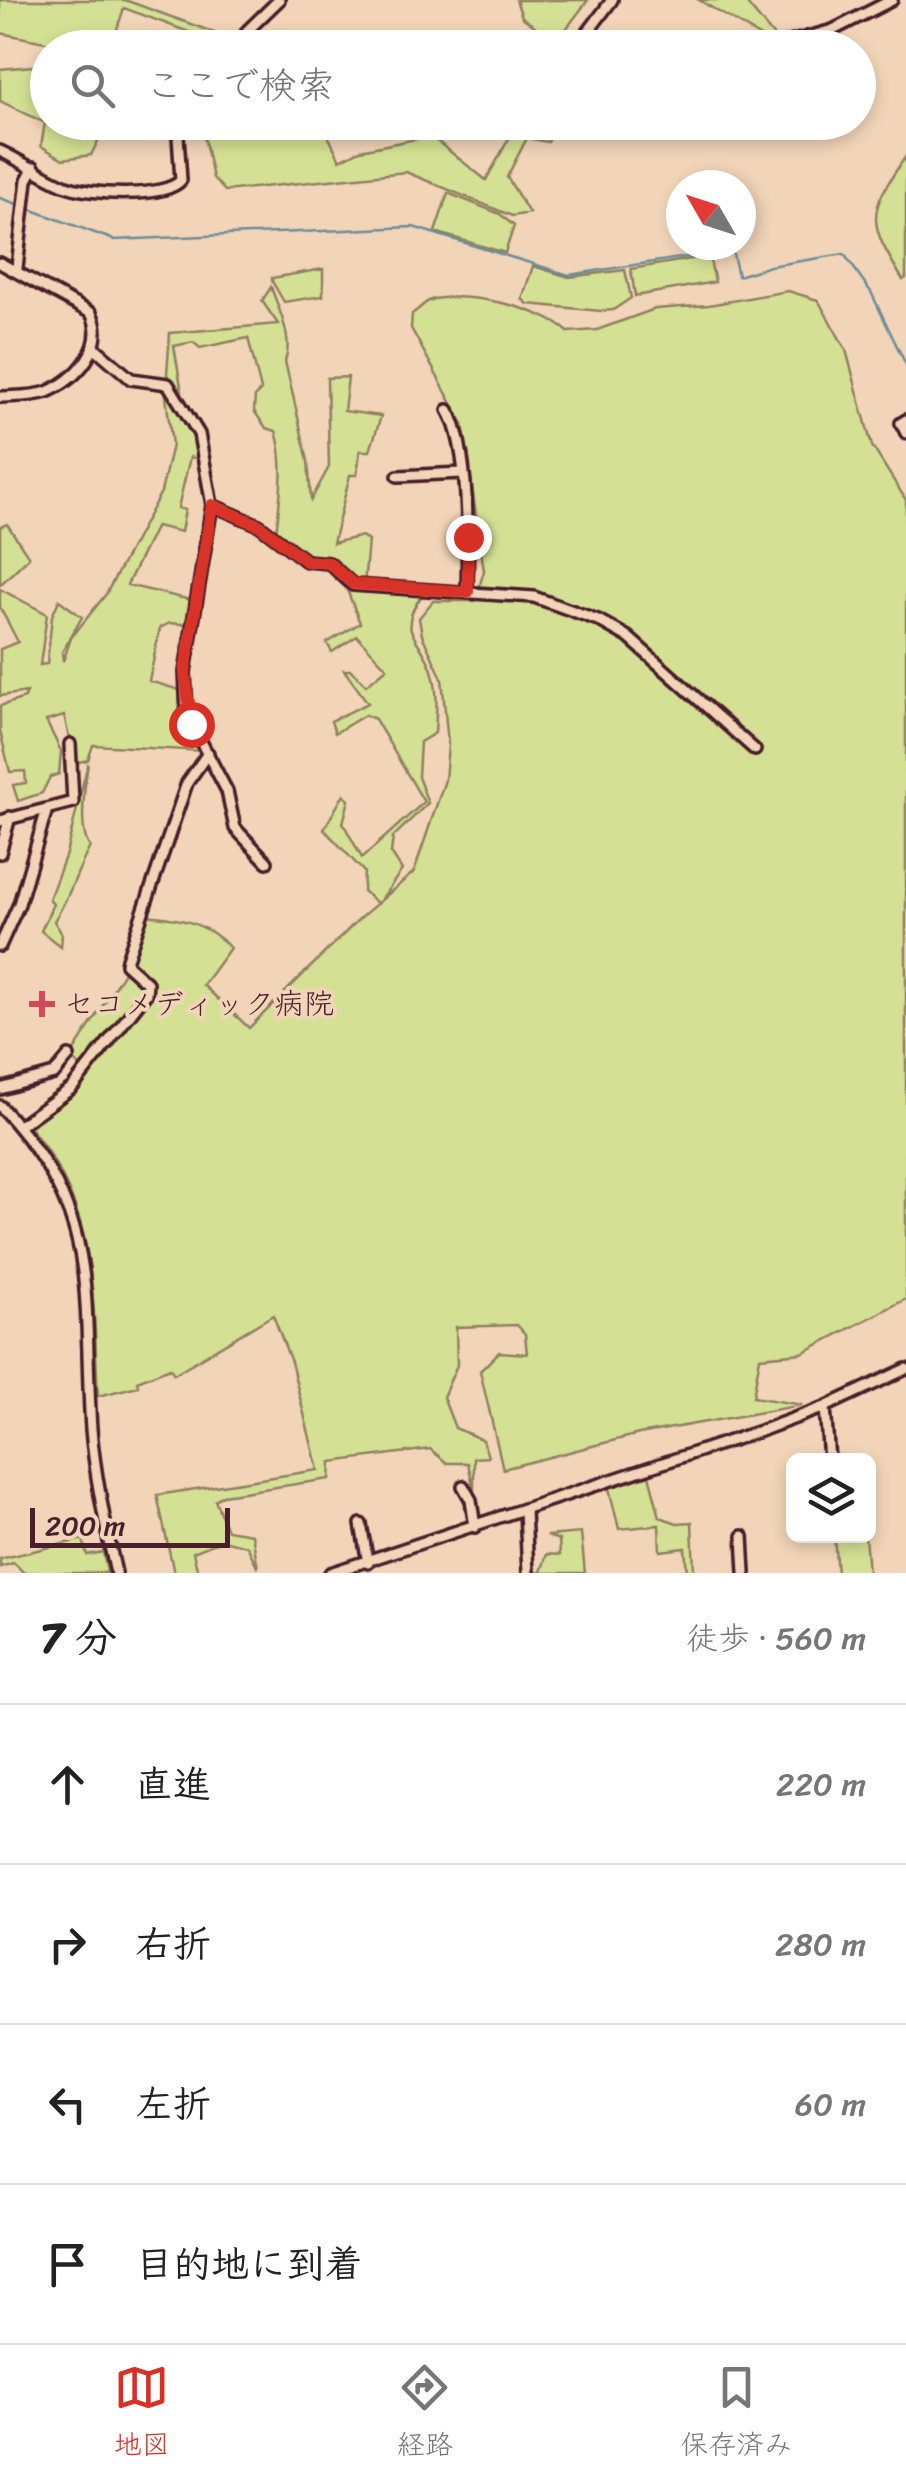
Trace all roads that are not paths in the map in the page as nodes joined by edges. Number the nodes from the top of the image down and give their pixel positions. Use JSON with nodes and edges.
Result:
{"nodes":[{"id":1,"x":279,"y":0,"type":"edge"},
{"id":2,"x":612,"y":0,"type":"edge"},
{"id":3,"x":892,"y":0,"type":"edge"},
{"id":4,"x":248,"y":30,"type":"edge"},
{"id":5,"x":590,"y":30,"type":"edge"},
{"id":6,"x":833,"y":30,"type":"edge"},
{"id":7,"x":179,"y":140,"type":"edge"},
{"id":8,"x":0,"y":151,"type":"edge"},
{"id":9,"x":34,"y":167,"type":"junction"},
{"id":10,"x":0,"y":263,"type":"edge"},
{"id":11,"x":16,"y":268,"type":"junction"},
{"id":12,"x":94,"y":346,"type":"junction"},
{"id":13,"x":0,"y":397,"type":"edge"},
{"id":14,"x":448,"y":410,"type":"dead end"},
{"id":15,"x":906,"y":420,"type":"edge"},
{"id":16,"x":906,"y":433,"type":"edge"},
{"id":17,"x":462,"y":473,"type":"junction"},
{"id":18,"x":398,"y":476,"type":"dead end"},
{"id":19,"x":212,"y":505,"type":"junction"},
{"id":20,"x":468,"y":592,"type":"junction"},
{"id":21,"x":70,"y":744,"type":"dead end"},
{"id":22,"x":755,"y":750,"type":"dead end"},
{"id":23,"x":208,"y":753,"type":"junction"},
{"id":24,"x":47,"y":809,"type":"junction"},
{"id":25,"x":5,"y":819,"type":"edge"},
{"id":26,"x":0,"y":853,"type":"edge"},
{"id":27,"x":267,"y":862,"type":"dead end"},
{"id":28,"x":2,"y":940,"type":"edge"},
{"id":29,"x":17,"y":945,"type":"dead end"},
{"id":30,"x":69,"y":1056,"type":"dead end"},
{"id":31,"x":0,"y":1089,"type":"edge"},
{"id":32,"x":0,"y":1106,"type":"edge"},
{"id":33,"x":19,"y":1126,"type":"junction"},
{"id":34,"x":906,"y":1369,"type":"edge"},
{"id":35,"x":826,"y":1407,"type":"junction"},
{"id":36,"x":829,"y":1453,"type":"edge"},
{"id":37,"x":464,"y":1486,"type":"dead end"},
{"id":38,"x":525,"y":1511,"type":"junction"},
{"id":39,"x":361,"y":1524,"type":"dead end"},
{"id":40,"x":475,"y":1527,"type":"junction"},
{"id":41,"x":743,"y":1536,"type":"dead end"},
{"id":42,"x":368,"y":1563,"type":"junction"},
{"id":43,"x":116,"y":1573,"type":"edge"},
{"id":44,"x":330,"y":1573,"type":"edge"},
{"id":45,"x":528,"y":1573,"type":"edge"},
{"id":46,"x":745,"y":1573,"type":"edge"}],
"edges":[{"from":1,"to":4,"type":"street"},
{"from":2,"to":5,"type":"street"},
{"from":3,"to":6,"type":"street"},
{"from":7,"to":9,"type":"street"},
{"from":8,"to":9,"type":"street"},
{"from":9,"to":11,"type":"street"},
{"from":10,"to":11,"type":"street"},
{"from":11,"to":12,"type":"street"},
{"from":12,"to":13,"type":"street"},
{"from":12,"to":19,"type":"street"},
{"from":14,"to":17,"type":"street"},
{"from":15,"to":16,"type":"street"},
{"from":17,"to":18,"type":"street"},
{"from":17,"to":20,"type":"street"},
{"from":19,"to":20,"type":"street"},
{"from":19,"to":23,"type":"street"},
{"from":20,"to":22,"type":"street"},
{"from":21,"to":24,"type":"street"},
{"from":23,"to":27,"type":"street"},
{"from":23,"to":33,"type":"street"},
{"from":24,"to":25,"type":"street"},
{"from":24,"to":28,"type":"street"},
{"from":25,"to":26,"type":"street"},
{"from":28,"to":29,"type":"street"},
{"from":30,"to":31,"type":"street"},
{"from":32,"to":33,"type":"street"},
{"from":33,"to":43,"type":"street"},
{"from":34,"to":35,"type":"street"},
{"from":35,"to":36,"type":"street"},
{"from":35,"to":38,"type":"street"},
{"from":37,"to":40,"type":"street"},
{"from":38,"to":40,"type":"street"},
{"from":38,"to":45,"type":"street"},
{"from":39,"to":42,"type":"street"},
{"from":40,"to":42,"type":"street"},
{"from":41,"to":46,"type":"street"},
{"from":42,"to":44,"type":"street"}]}
